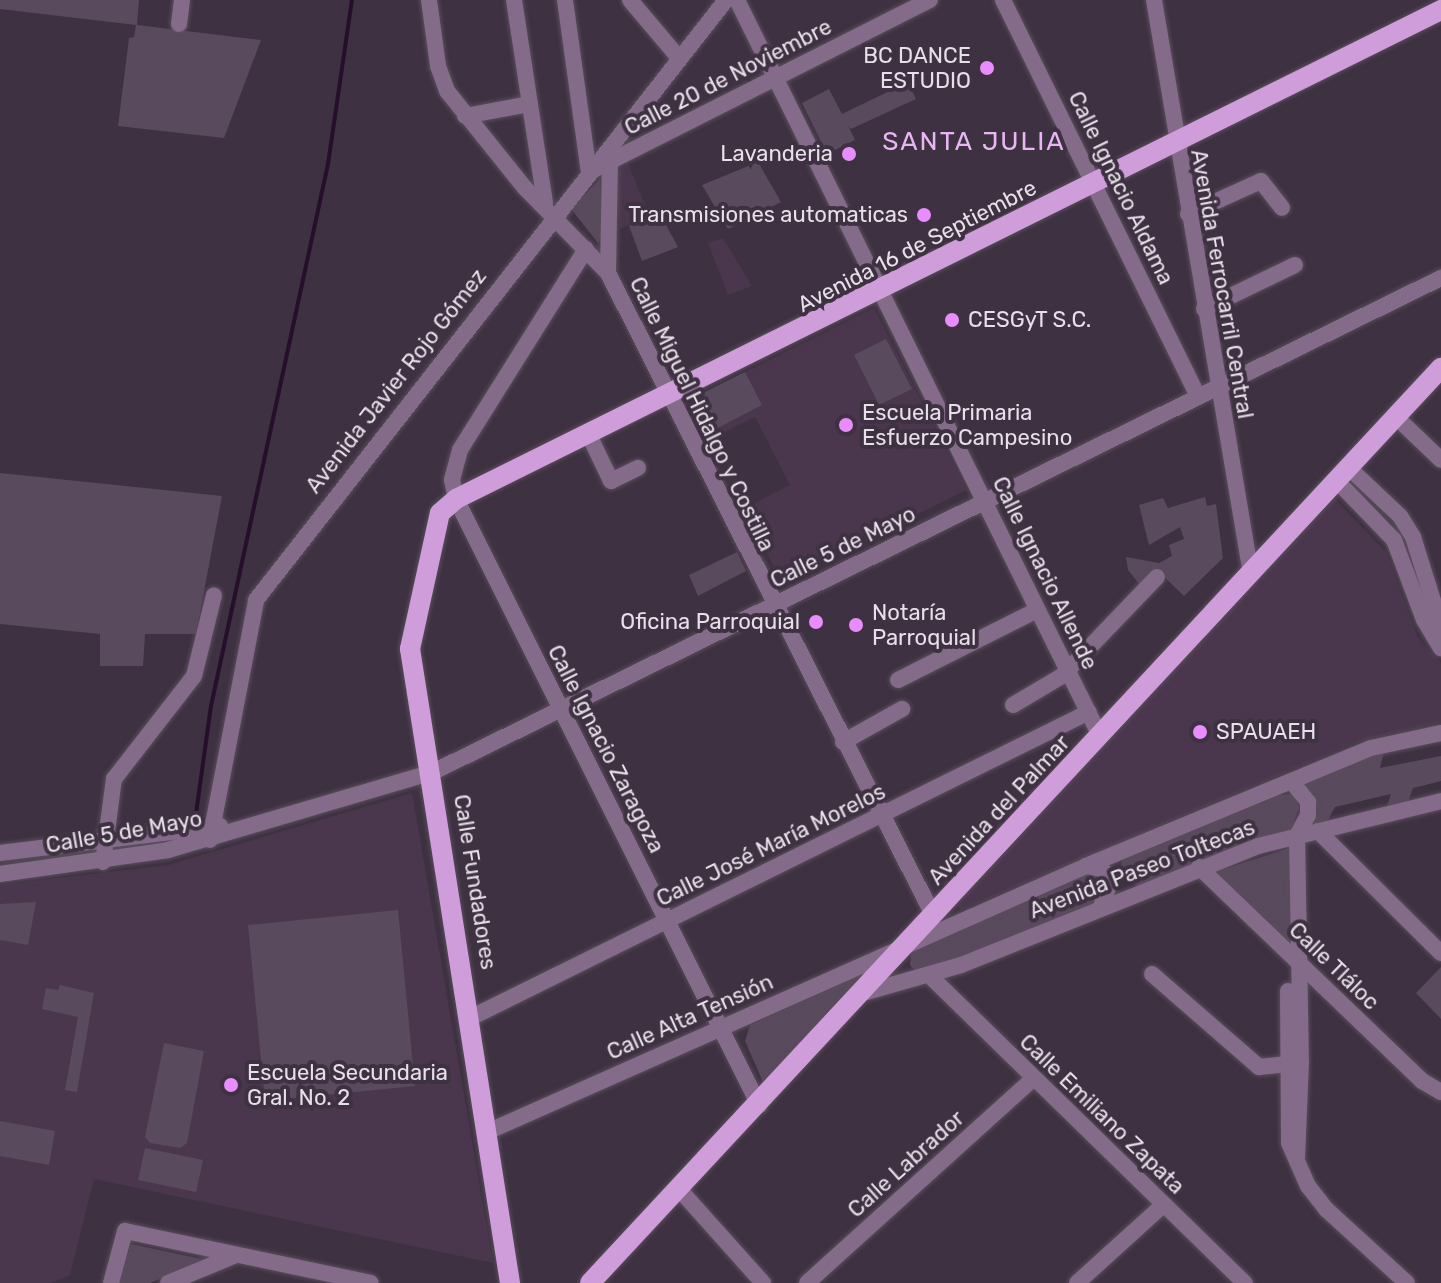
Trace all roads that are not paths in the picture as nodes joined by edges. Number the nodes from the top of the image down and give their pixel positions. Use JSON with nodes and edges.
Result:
{"nodes":[{"id":1,"x":182,"y":0,"type":"edge"},
{"id":2,"x":429,"y":0,"type":"edge"},
{"id":3,"x":514,"y":0,"type":"edge"},
{"id":4,"x":565,"y":0,"type":"edge"},
{"id":5,"x":630,"y":0,"type":"edge"},
{"id":6,"x":726,"y":0,"type":"edge"},
{"id":7,"x":737,"y":0,"type":"edge"},
{"id":8,"x":930,"y":0,"type":"edge"},
{"id":9,"x":1003,"y":0,"type":"edge"},
{"id":10,"x":1154,"y":0,"type":"edge"},
{"id":11,"x":1441,"y":10,"type":"edge"},
{"id":12,"x":179,"y":24,"type":"dead end"},
{"id":13,"x":679,"y":58,"type":"junction"},
{"id":14,"x":778,"y":76,"type":"junction"},
{"id":15,"x":529,"y":104,"type":"junction"},
{"id":16,"x":465,"y":116,"type":"junction"},
{"id":17,"x":1174,"y":143,"type":"junction"},
{"id":18,"x":610,"y":162,"type":"junction"},
{"id":19,"x":589,"y":172,"type":"junction"},
{"id":20,"x":1094,"y":183,"type":"junction"},
{"id":21,"x":1282,"y":208,"type":"dead end"},
{"id":22,"x":550,"y":209,"type":"junction"},
{"id":23,"x":1188,"y":214,"type":"junction"},
{"id":24,"x":586,"y":249,"type":"junction"},
{"id":25,"x":1295,"y":265,"type":"dead end"},
{"id":26,"x":608,"y":273,"type":"junction"},
{"id":27,"x":1441,"y":278,"type":"edge"},
{"id":28,"x":881,"y":291,"type":"junction"},
{"id":29,"x":1204,"y":309,"type":"junction"},
{"id":30,"x":1441,"y":368,"type":"edge"},
{"id":31,"x":1217,"y":386,"type":"junction"},
{"id":32,"x":1198,"y":396,"type":"junction"},
{"id":33,"x":669,"y":397,"type":"junction"},
{"id":34,"x":1396,"y":417,"type":"junction"},
{"id":35,"x":589,"y":435,"type":"junction"},
{"id":36,"x":1441,"y":460,"type":"edge"},
{"id":37,"x":638,"y":468,"type":"dead end"},
{"id":38,"x":1343,"y":474,"type":"junction"},
{"id":39,"x":456,"y":499,"type":"junction"},
{"id":40,"x":984,"y":502,"type":"junction"},
{"id":41,"x":1251,"y":574,"type":"junction"},
{"id":42,"x":1157,"y":577,"type":"dead end"},
{"id":43,"x":214,"y":595,"type":"dead end"},
{"id":44,"x":773,"y":606,"type":"junction"},
{"id":45,"x":1037,"y":610,"type":"junction"},
{"id":46,"x":1441,"y":626,"type":"edge"},
{"id":47,"x":1441,"y":648,"type":"edge"},
{"id":48,"x":1068,"y":670,"type":"junction"},
{"id":49,"x":898,"y":680,"type":"dead end"},
{"id":50,"x":1013,"y":705,"type":"dead end"},
{"id":51,"x":902,"y":709,"type":"dead end"},
{"id":52,"x":563,"y":710,"type":"junction"},
{"id":53,"x":1089,"y":712,"type":"junction"},
{"id":54,"x":1441,"y":733,"type":"edge"},
{"id":55,"x":1100,"y":736,"type":"junction"},
{"id":56,"x":843,"y":742,"type":"junction"},
{"id":57,"x":433,"y":772,"type":"junction"},
{"id":58,"x":1292,"y":782,"type":"junction"},
{"id":59,"x":1441,"y":802,"type":"edge"},
{"id":60,"x":881,"y":815,"type":"junction"},
{"id":61,"x":1318,"y":831,"type":"junction"},
{"id":62,"x":211,"y":833,"type":"junction"},
{"id":63,"x":1297,"y":836,"type":"junction"},
{"id":64,"x":110,"y":841,"type":"junction"},
{"id":65,"x":1123,"y":851,"type":"junction"},
{"id":66,"x":0,"y":853,"type":"edge"},
{"id":67,"x":103,"y":862,"type":"junction"},
{"id":68,"x":1086,"y":866,"type":"junction"},
{"id":69,"x":1199,"y":867,"type":"junction"},
{"id":70,"x":0,"y":874,"type":"edge"},
{"id":71,"x":1133,"y":893,"type":"junction"},
{"id":72,"x":1101,"y":906,"type":"junction"},
{"id":73,"x":933,"y":915,"type":"junction"},
{"id":74,"x":667,"y":920,"type":"junction"},
{"id":75,"x":911,"y":941,"type":"junction"},
{"id":76,"x":1441,"y":953,"type":"edge"},
{"id":77,"x":1298,"y":960,"type":"junction"},
{"id":78,"x":1152,"y":974,"type":"dead end"},
{"id":79,"x":930,"y":976,"type":"junction"},
{"id":80,"x":863,"y":993,"type":"junction"},
{"id":81,"x":472,"y":1017,"type":"junction"},
{"id":82,"x":719,"y":1029,"type":"junction"},
{"id":83,"x":1294,"y":1063,"type":"junction"},
{"id":84,"x":1034,"y":1078,"type":"junction"},
{"id":85,"x":1441,"y":1092,"type":"edge"},
{"id":86,"x":759,"y":1105,"type":"junction"},
{"id":87,"x":487,"y":1132,"type":"junction"},
{"id":88,"x":679,"y":1189,"type":"junction"},
{"id":89,"x":1163,"y":1205,"type":"junction"},
{"id":90,"x":236,"y":1255,"type":"junction"},
{"id":91,"x":111,"y":1283,"type":"edge"},
{"id":92,"x":168,"y":1283,"type":"edge"},
{"id":93,"x":371,"y":1283,"type":"edge"},
{"id":94,"x":510,"y":1283,"type":"edge"},
{"id":95,"x":590,"y":1283,"type":"edge"},
{"id":96,"x":763,"y":1283,"type":"edge"},
{"id":97,"x":807,"y":1283,"type":"edge"},
{"id":98,"x":1077,"y":1283,"type":"edge"},
{"id":99,"x":1245,"y":1283,"type":"edge"},
{"id":100,"x":1407,"y":1283,"type":"edge"}],
"edges":[{"from":1,"to":12,"type":"street"},
{"from":2,"to":16,"type":"street","name":"Calle Miguel Hidalgo y Costilla"},
{"from":3,"to":15,"type":"street"},
{"from":4,"to":19,"type":"street"},
{"from":5,"to":13,"type":"street"},
{"from":6,"to":13,"type":"street","name":"Avenida Javier Rojo Gómez"},
{"from":7,"to":14,"type":"street","name":"Calle Ignacio Allende"},
{"from":8,"to":14,"type":"street","name":"Calle 20 de Noviembre"},
{"from":9,"to":20,"type":"street","name":"Calle Ignacio Aldama"},
{"from":10,"to":17,"type":"street","name":"Avenida Ferrocarril Central"},
{"from":11,"to":17,"type":"main road","name":"Avenida 16 de Septiembre"},
{"from":13,"to":19,"type":"street","name":"Avenida Javier Rojo Gómez"},
{"from":14,"to":18,"type":"street","name":"Calle 20 de Noviembre"},
{"from":14,"to":28,"type":"street","name":"Calle Ignacio Allende"},
{"from":15,"to":16,"type":"street"},
{"from":15,"to":22,"type":"street"},
{"from":16,"to":22,"type":"street","name":"Calle Miguel Hidalgo y Costilla"},
{"from":17,"to":20,"type":"main road","name":"Avenida 16 de Septiembre"},
{"from":17,"to":23,"type":"street","name":"Avenida Ferrocarril Central"},
{"from":18,"to":19,"type":"street","name":"Calle 20 de Noviembre"},
{"from":18,"to":26,"type":"street","name":"Calle Miguel Hidalgo y Costilla"},
{"from":19,"to":22,"type":"street","name":"Avenida Javier Rojo Gómez"},
{"from":20,"to":28,"type":"main road","name":"Avenida 16 de Septiembre"},
{"from":20,"to":32,"type":"street","name":"Calle Ignacio Aldama"},
{"from":21,"to":23,"type":"street"},
{"from":22,"to":24,"type":"street","name":"Calle Miguel Hidalgo y Costilla"},
{"from":22,"to":62,"type":"street","name":"Avenida Javier Rojo Gómez"},
{"from":23,"to":29,"type":"street","name":"Avenida Ferrocarril Central"},
{"from":24,"to":26,"type":"street","name":"Calle Miguel Hidalgo y Costilla"},
{"from":24,"to":39,"type":"street"},
{"from":25,"to":29,"type":"street"},
{"from":26,"to":33,"type":"street","name":"Calle Miguel Hidalgo y Costilla"},
{"from":27,"to":31,"type":"street","name":"Calle 5 de Mayo"},
{"from":28,"to":33,"type":"main road","name":"Avenida 16 de Septiembre"},
{"from":28,"to":40,"type":"street","name":"Calle Ignacio Allende"},
{"from":29,"to":31,"type":"street","name":"Avenida Ferrocarril Central"},
{"from":30,"to":34,"type":"main road","name":"Avenida del Palmar"},
{"from":31,"to":32,"type":"street","name":"Calle 5 de Mayo"},
{"from":31,"to":41,"type":"street","name":"Avenida Ferrocarril Central"},
{"from":32,"to":40,"type":"street","name":"Calle 5 de Mayo"},
{"from":33,"to":35,"type":"main road","name":"Avenida 16 de Septiembre"},
{"from":33,"to":44,"type":"street","name":"Calle Miguel Hidalgo y Costilla"},
{"from":34,"to":36,"type":"street"},
{"from":34,"to":38,"type":"main road","name":"Avenida del Palmar"},
{"from":35,"to":37,"type":"street"},
{"from":35,"to":39,"type":"main road","name":"Avenida 16 de Septiembre"},
{"from":38,"to":41,"type":"main road","name":"Avenida del Palmar"},
{"from":38,"to":46,"type":"street"},
{"from":38,"to":47,"type":"street"},
{"from":39,"to":52,"type":"street","name":"Calle Ignacio Zaragoza"},
{"from":39,"to":57,"type":"main road","name":"Calle Fundadores"},
{"from":40,"to":44,"type":"street","name":"Calle 5 de Mayo"},
{"from":40,"to":45,"type":"street","name":"Calle Ignacio Allende"},
{"from":41,"to":55,"type":"main road","name":"Avenida del Palmar"},
{"from":42,"to":48,"type":"street"},
{"from":43,"to":64,"type":"street"},
{"from":44,"to":52,"type":"street","name":"Calle 5 de Mayo"},
{"from":44,"to":56,"type":"street","name":"Calle Miguel Hidalgo y Costilla"},
{"from":45,"to":48,"type":"street","name":"Calle Ignacio Allende"},
{"from":45,"to":49,"type":"street"},
{"from":48,"to":50,"type":"street"},
{"from":48,"to":53,"type":"street","name":"Calle Ignacio Allende"},
{"from":51,"to":56,"type":"street"},
{"from":52,"to":57,"type":"street","name":"Calle 5 de Mayo"},
{"from":52,"to":74,"type":"street","name":"Calle Ignacio Zaragoza"},
{"from":53,"to":55,"type":"street","name":"Calle Ignacio Allende"},
{"from":53,"to":60,"type":"street","name":"Calle José María Morelos"},
{"from":54,"to":58,"type":"street","name":"Avenida Paseo Toltecas"},
{"from":55,"to":73,"type":"main road","name":"Avenida del Palmar"},
{"from":56,"to":60,"type":"street","name":"Calle Miguel Hidalgo y Costilla"},
{"from":57,"to":62,"type":"street","name":"Calle 5 de Mayo"},
{"from":57,"to":81,"type":"main road","name":"Calle Fundadores"},
{"from":58,"to":63,"type":"street"},
{"from":58,"to":65,"type":"street","name":"Avenida Paseo Toltecas"},
{"from":59,"to":61,"type":"street","name":"Avenida Paseo Toltecas"},
{"from":60,"to":73,"type":"street","name":"Calle Miguel Hidalgo y Costilla"},
{"from":60,"to":74,"type":"street","name":"Calle José María Morelos"},
{"from":61,"to":63,"type":"street","name":"Avenida Paseo Toltecas"},
{"from":61,"to":76,"type":"street"},
{"from":62,"to":64,"type":"street","name":"Calle 5 de Mayo"},
{"from":62,"to":67,"type":"street","name":"Calle 5 de Mayo"},
{"from":63,"to":69,"type":"street","name":"Avenida Paseo Toltecas"},
{"from":63,"to":77,"type":"street"},
{"from":64,"to":66,"type":"street","name":"Calle 5 de Mayo"},
{"from":64,"to":67,"type":"street"},
{"from":65,"to":68,"type":"street","name":"Avenida Paseo Toltecas"},
{"from":65,"to":71,"type":"street"},
{"from":67,"to":70,"type":"street","name":"Calle 5 de Mayo"},
{"from":68,"to":72,"type":"street"},
{"from":68,"to":75,"type":"street","name":"Avenida Paseo Toltecas"},
{"from":69,"to":71,"type":"street","name":"Avenida Paseo Toltecas"},
{"from":69,"to":77,"type":"street","name":"Calle Tláloc"},
{"from":71,"to":72,"type":"street","name":"Avenida Paseo Toltecas"},
{"from":72,"to":79,"type":"street","name":"Avenida Paseo Toltecas"},
{"from":73,"to":75,"type":"main road","name":"Avenida del Palmar"},
{"from":74,"to":81,"type":"street","name":"Calle José María Morelos"},
{"from":74,"to":82,"type":"street","name":"Calle Ignacio Zaragoza"},
{"from":75,"to":80,"type":"main road","name":"Avenida del Palmar"},
{"from":75,"to":82,"type":"street","name":"Calle Alta Tensión"},
{"from":77,"to":83,"type":"street"},
{"from":77,"to":85,"type":"street","name":"Calle Tláloc"},
{"from":78,"to":83,"type":"street"},
{"from":79,"to":80,"type":"street","name":"Avenida Paseo Toltecas"},
{"from":79,"to":84,"type":"street","name":"Calle Emiliano Zapata"},
{"from":80,"to":86,"type":"main road","name":"Avenida del Palmar"},
{"from":81,"to":87,"type":"main road","name":"Calle Fundadores"},
{"from":82,"to":86,"type":"street","name":"Calle Ignacio Zaragoza"},
{"from":82,"to":87,"type":"street","name":"Calle Alta Tensión"},
{"from":83,"to":100,"type":"street"},
{"from":84,"to":89,"type":"street","name":"Calle Emiliano Zapata"},
{"from":84,"to":97,"type":"street","name":"Calle Labrador"},
{"from":86,"to":88,"type":"main road","name":"Avenida del Palmar"},
{"from":87,"to":94,"type":"main road","name":"Calle Fundadores"},
{"from":88,"to":95,"type":"main road","name":"Avenida del Palmar"},
{"from":88,"to":96,"type":"street"},
{"from":89,"to":98,"type":"street"},
{"from":89,"to":99,"type":"street","name":"Calle Emiliano Zapata"},
{"from":90,"to":91,"type":"street"},
{"from":90,"to":92,"type":"street"},
{"from":90,"to":93,"type":"street"}]}
